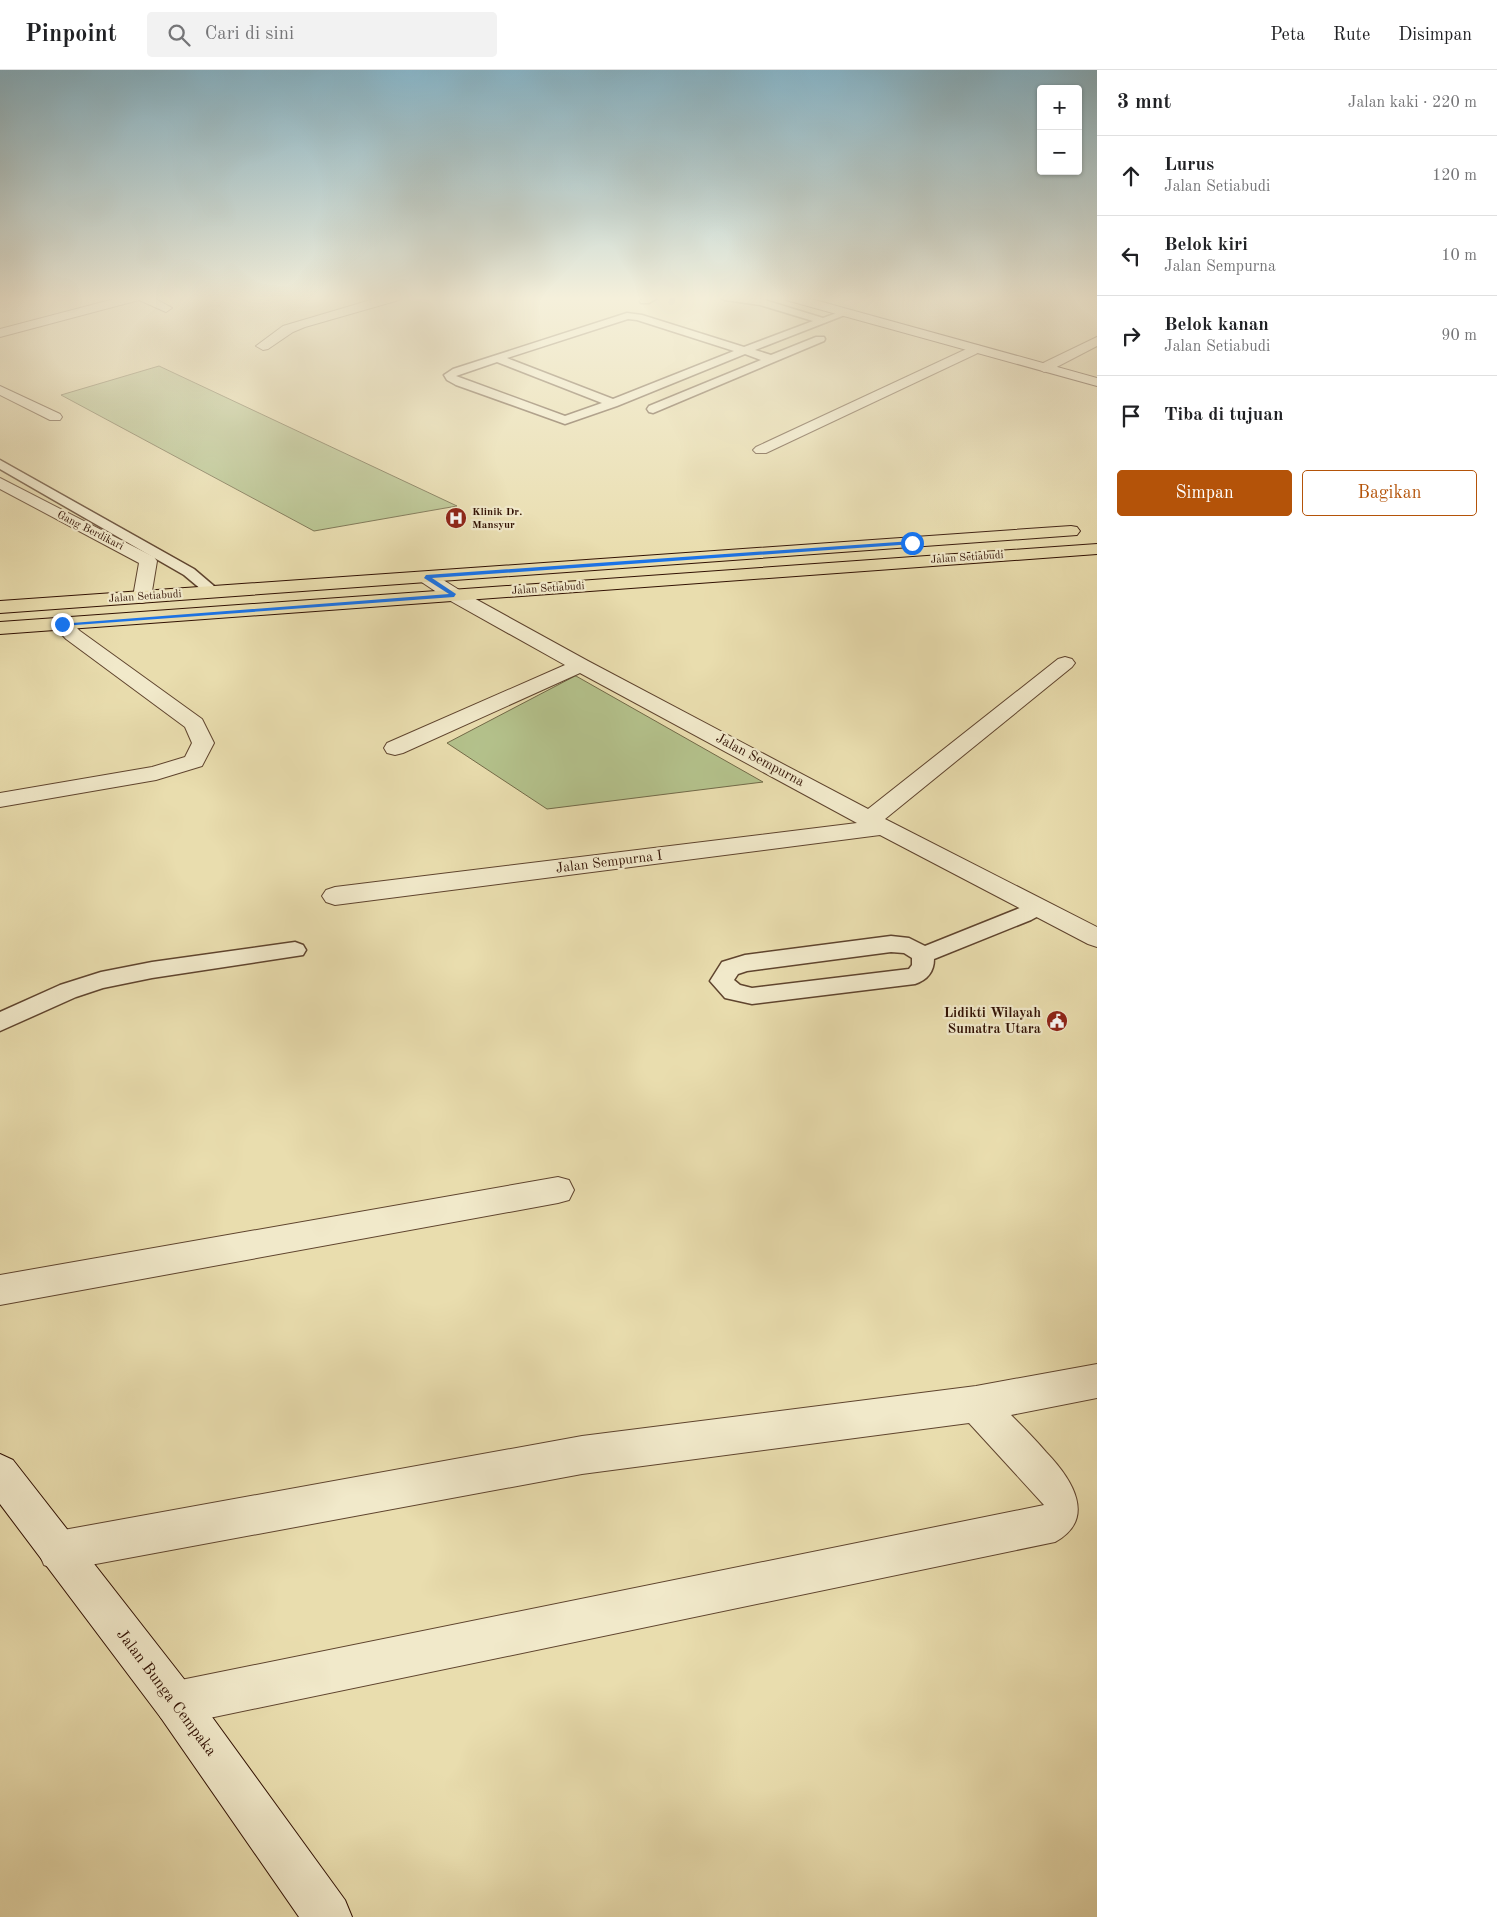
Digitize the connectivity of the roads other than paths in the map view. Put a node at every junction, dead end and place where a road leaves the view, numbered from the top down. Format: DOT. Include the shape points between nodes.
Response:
graph roads {
  1 [pos="461,383"];
  2 [pos="562,383"];
  3 [pos="663,383"];
  4 [pos="713,383"];
  5 [pos="903,383"];
  6 [pos="0,390"];
  7 [pos="613,403"];
  8 [pos="653,408"];
  9 [pos="55,417"];
  10 [pos="761,450"];
  11 [pos="0,464"];
  12 [pos="0,483"];
  13 [pos="1087,530"];
  14 [pos="1097,549"];
  15 [pos="426,577"];
  16 [pos="213,592"];
  17 [pos="454,595"];
  18 [pos="142,597"];
  19 [pos="0,607"];
  20 [pos="62,624"];
  21 [pos="0,628"];
  22 [pos="1065,663"];
  23 [pos="581,665"];
  24 [pos="395,748"];
  25 [pos="0,800"];
  26 [pos="877,823"];
  27 [pos="336,896"];
  28 [pos="1037,908"];
  29 [pos="1097,938"];
  30 [pos="295,950"];
  31 [pos="923,955"];
  32 [pos="0,1022"];
  33 [pos="558,1190"];
  34 [pos="0,1290"];
  35 [pos="1097,1381"];
  36 [pos="976,1404"];
  37 [pos="0,1473"];
  38 [pos="58,1551"];
  39 [pos="176,1703"];
  40 [pos="328,1917"];
  1 -- 7 [label="lane" via="564,420"];
  2 -- 7 [label="lane"];
  3 -- 7 [label="lane"];
  4 -- 8 [label="lane"];
  5 -- 10 [label="street"];
  6 -- 9 [label="street"];
  11 -- 16 [label="lane" via="189,572"];
  12 -- 18 [label="street, Gang Berdikari" via="148,561"];
  13 -- 15 [label="main road, Jalan Setiabudi"];
  14 -- 17 [label="main road, Jalan Setiabudi"];
  15 -- 16 [label="main road, Jalan Setiabudi"];
  15 -- 17 [label="street, Jalan Sempurna"];
  16 -- 18 [label="main road, Jalan Setiabudi"];
  17 -- 20 [label="main road, Jalan Setiabudi"];
  17 -- 23 [label="street, Jalan Sempurna"];
  18 -- 19 [label="main road, Jalan Setiabudi"];
  20 -- 21 [label="main road, Jalan Setiabudi"];
  20 -- 25 [label="street" via="194,724 203,743 194,761 156,773"];
  22 -- 26 [label="street"];
  23 -- 24 [label="street"];
  23 -- 26 [label="street, Jalan Sempurna"];
  26 -- 27 [label="street, Jalan Sempurna I"];
  26 -- 28 [label="street, Jalan Sempurna"];
  28 -- 29 [label="street, Jalan Sempurna"];
  28 -- 31 [label="lane"];
  30 -- 32 [label="lane" via="101,980"];
  31 -- 31 [label="lane" via="923,967 915,976 752,996 734,992 721,981 730,968 745,963 891,944 909,946"];
  33 -- 34 [label="street"];
  35 -- 36 [label="street"];
  36 -- 38 [label="street" via="582,1455"];
  36 -- 39 [label="street" via="1058,1492 1064,1514 1055,1522"];
  37 -- 38 [label="street, Jalan Bunga Cempaka"];
  38 -- 39 [label="street, Jalan Bunga Cempaka"];
  39 -- 40 [label="street, Jalan Bunga Cempaka"];
}
